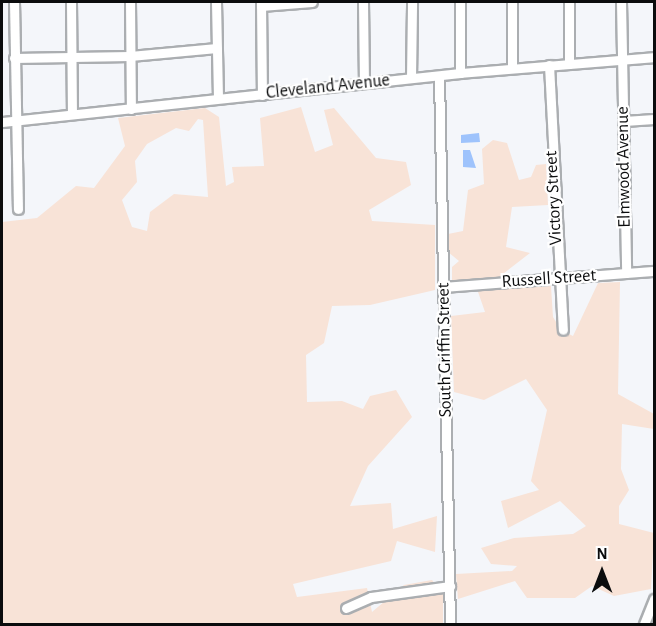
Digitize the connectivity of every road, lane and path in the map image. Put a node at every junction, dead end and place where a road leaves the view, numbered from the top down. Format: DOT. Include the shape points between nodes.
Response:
graph roads {
  1 [pos="14,2"];
  2 [pos="71,2"];
  3 [pos="130,2"];
  4 [pos="216,2"];
  5 [pos="312,2"];
  6 [pos="363,2"];
  7 [pos="412,2"];
  8 [pos="460,2"];
  9 [pos="512,2"];
  10 [pos="569,2"];
  11 [pos="621,2"];
  12 [pos="261,4"];
  13 [pos="217,48"];
  14 [pos="130,56"];
  15 [pos="72,57"];
  16 [pos="654,57"];
  17 [pos="14,58"];
  18 [pos="621,60"];
  19 [pos="569,64"];
  20 [pos="549,65"];
  21 [pos="512,68"];
  22 [pos="460,73"];
  23 [pos="439,75"];
  24 [pos="411,78"];
  25 [pos="364,83"];
  26 [pos="262,94"];
  27 [pos="218,98"];
  28 [pos="131,109"];
  29 [pos="72,114"];
  30 [pos="654,119"];
  31 [pos="14,120"];
  32 [pos="624,121"];
  33 [pos="2,122"];
  34 [pos="18,209"];
  35 [pos="654,271"];
  36 [pos="626,273"];
  37 [pos="558,279"];
  38 [pos="444,287"];
  39 [pos="563,330"];
  40 [pos="450,586"];
  41 [pos="654,599"];
  42 [pos="346,608"];
  43 [pos="450,624"];
  44 [pos="644,624"];
  1 -- 17 [label="street"];
  2 -- 15 [label="street"];
  3 -- 14 [label="street"];
  4 -- 13 [label="street"];
  5 -- 12 [label="street"];
  6 -- 25 [label="street"];
  7 -- 24 [label="street"];
  8 -- 22 [label="street"];
  9 -- 21 [label="street"];
  10 -- 19 [label="street"];
  11 -- 18 [label="street, Elmwood Avenue"];
  12 -- 26 [label="street"];
  13 -- 14 [label="street"];
  13 -- 27 [label="street"];
  14 -- 15 [label="street"];
  14 -- 28 [label="street"];
  15 -- 17 [label="street"];
  15 -- 29 [label="street"];
  16 -- 18 [label="street, Cleveland Avenue"];
  17 -- 31 [label="street"];
  18 -- 19 [label="street, Cleveland Avenue"];
  18 -- 32 [label="street, Elmwood Avenue"];
  19 -- 20 [label="street, Cleveland Avenue"];
  20 -- 21 [label="street, Cleveland Avenue"];
  20 -- 37 [label="street, Victory Street"];
  21 -- 22 [label="street, Cleveland Avenue"];
  22 -- 23 [label="street, Cleveland Avenue"];
  23 -- 24 [label="street, Cleveland Avenue"];
  23 -- 38 [label="street, South Griffin Street"];
  24 -- 25 [label="street, Cleveland Avenue"];
  25 -- 26 [label="street, Cleveland Avenue"];
  26 -- 27 [label="street, Cleveland Avenue"];
  27 -- 28 [label="street, Cleveland Avenue"];
  28 -- 29 [label="street, Cleveland Avenue"];
  29 -- 31 [label="street, Cleveland Avenue"];
  30 -- 32 [label="street"];
  31 -- 33 [label="street, Cleveland Avenue"];
  31 -- 34 [label="street"];
  32 -- 36 [label="street, Elmwood Avenue"];
  35 -- 36 [label="street, Russell Street"];
  36 -- 37 [label="street, Russell Street"];
  37 -- 38 [label="street, Russell Street"];
  37 -- 39 [label="street, Victory Street"];
  38 -- 40 [label="street, South Griffin Street"];
  40 -- 42 [label="street" via="371,597"];
  40 -- 43 [label="street, South Griffin Street"];
  41 -- 44 [label="street"];
}
